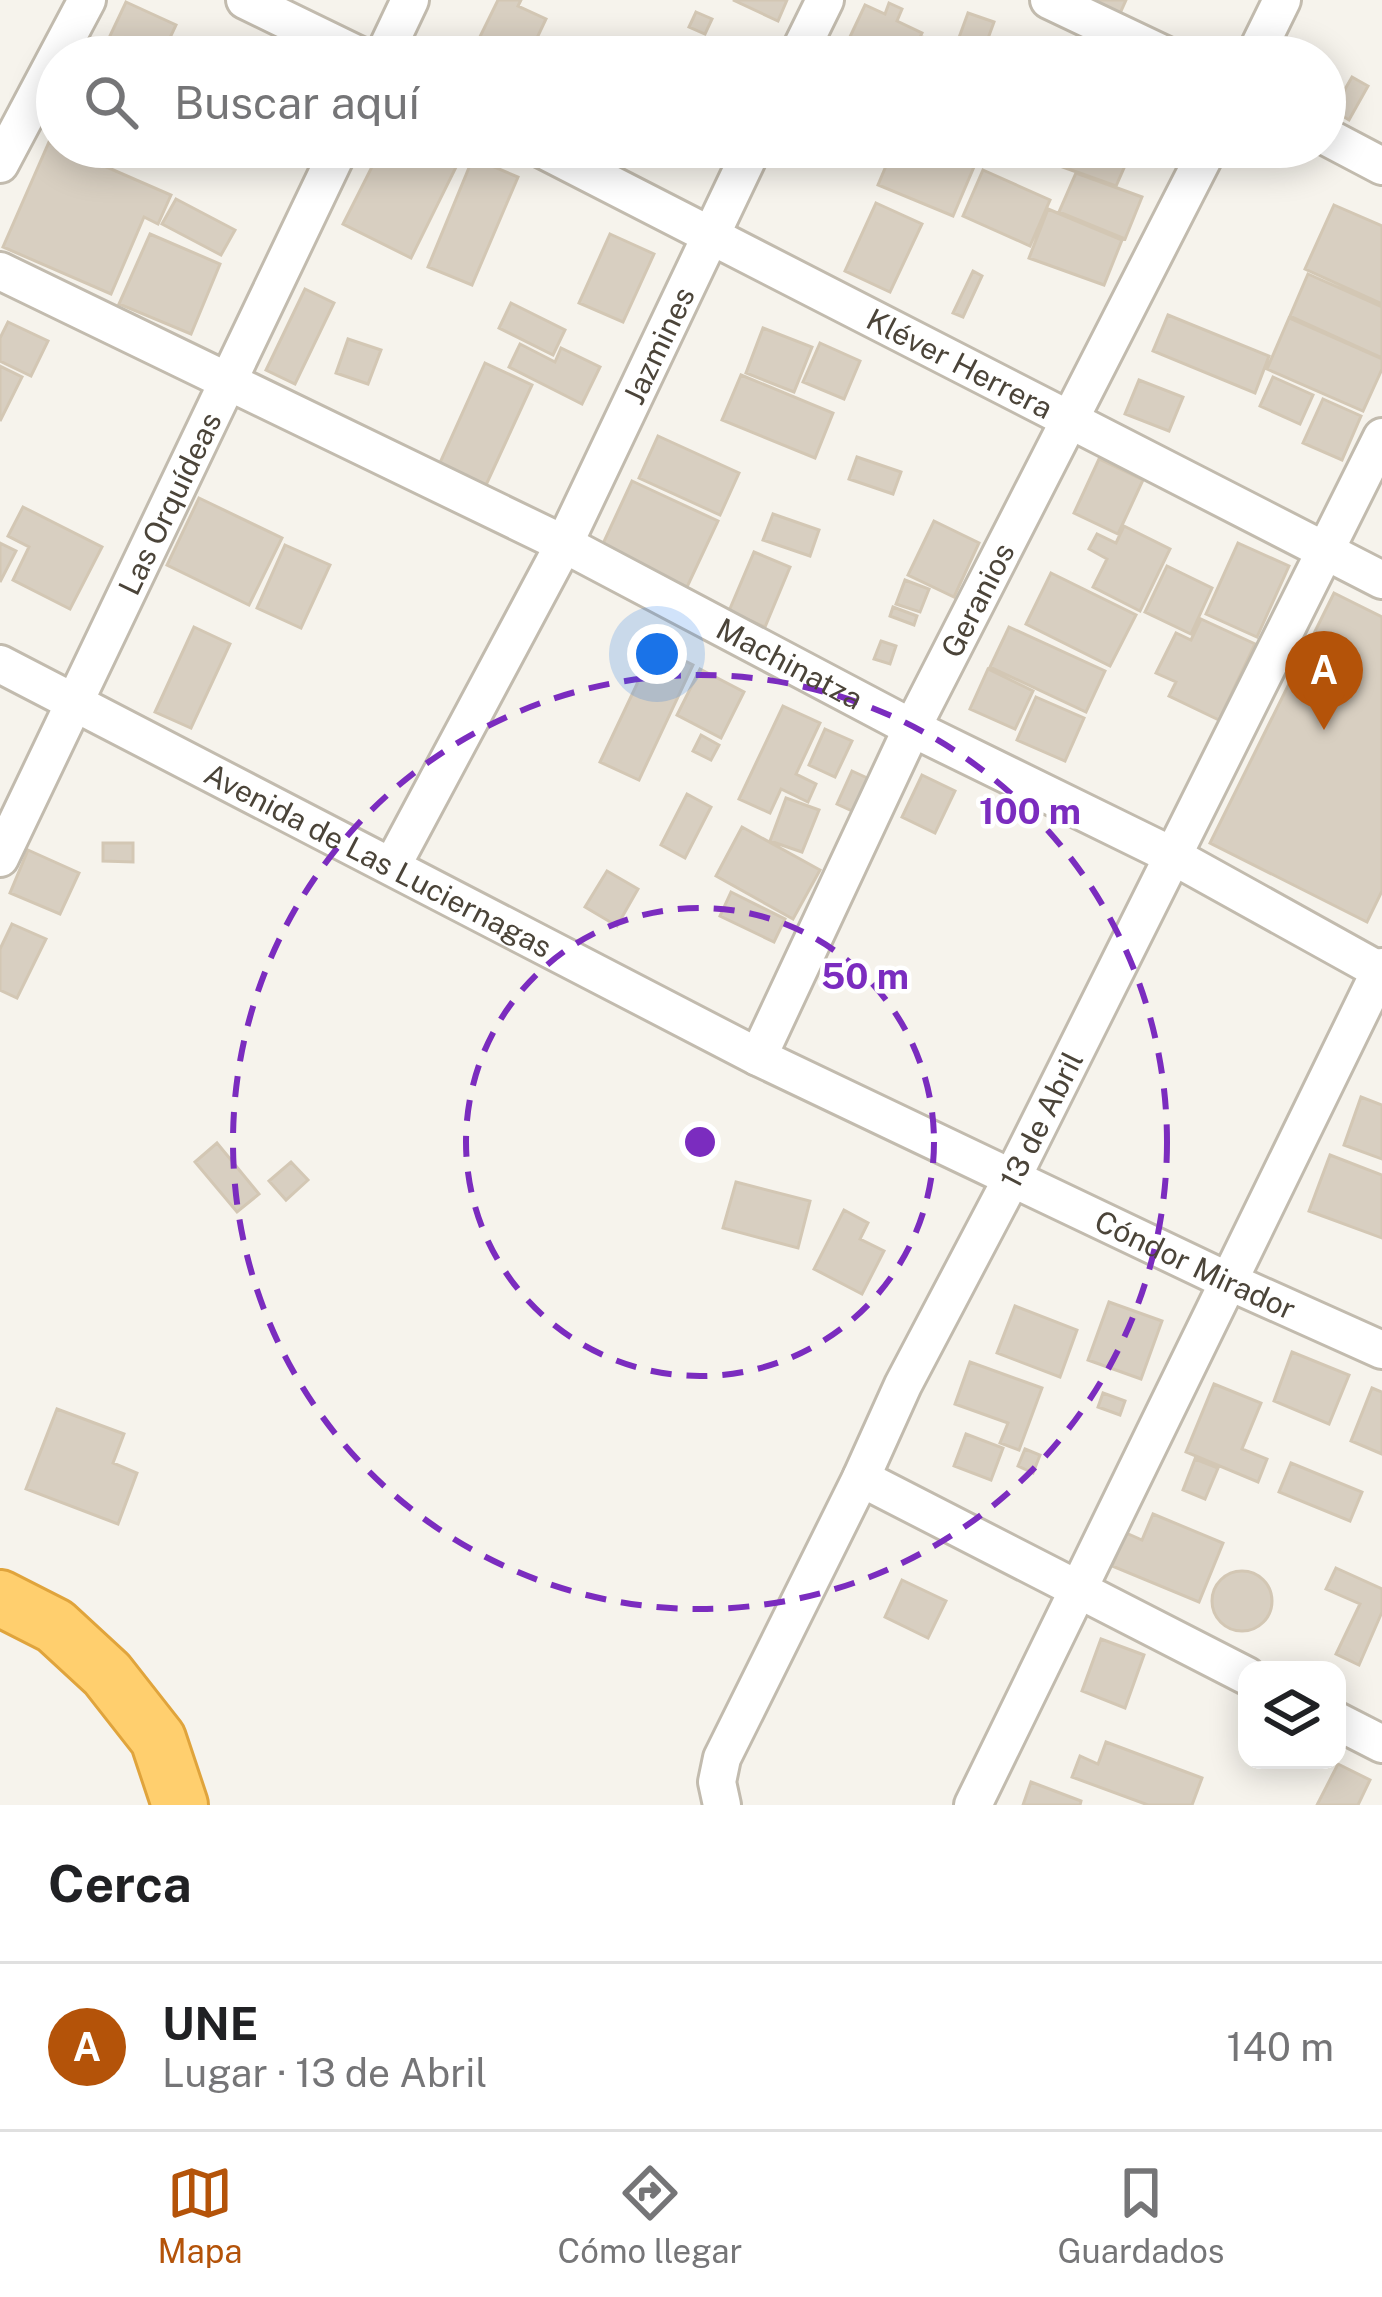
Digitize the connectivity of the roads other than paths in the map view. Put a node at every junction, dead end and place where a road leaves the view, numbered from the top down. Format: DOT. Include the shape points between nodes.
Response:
graph roads {
  1 [pos="87,0"];
  2 [pos="245,0"];
  3 [pos="410,0"];
  4 [pos="825,0"];
  5 [pos="1049,0"];
  6 [pos="1282,0"];
  7 [pos="68,36"];
  8 [pos="319,36"];
  9 [pos="393,36"];
  10 [pos="807,36"];
  11 [pos="1125,36"];
  12 [pos="1264,36"];
  13 [pos="36,96"];
  14 [pos="1346,147"];
  15 [pos="0,164"];
  16 [pos="1382,166"];
  17 [pos="330,168"];
  18 [pos="579,168"];
  19 [pos="743,168"];
  20 [pos="1198,168"];
  21 [pos="710,235"];
  22 [pos="0,271"];
  23 [pos="228,380"];
  24 [pos="1072,420"];
  25 [pos="1382,436"];
  26 [pos="564,544"];
  27 [pos="1326,549"];
  28 [pos="1382,580"];
  29 [pos="0,664"];
  30 [pos="75,700"];
  31 [pos="912,728"];
  32 [pos="1173,856"];
  33 [pos="0,858"];
  34 [pos="392,866"];
  35 [pos="1381,970"];
  36 [pos="758,1057"];
  37 [pos="1013,1176"];
  38 [pos="1228,1281"];
  39 [pos="1382,1350"];
  40 [pos="861,1478"];
  41 [pos="1078,1591"];
  42 [pos="0,1598"];
  43 [pos="1238,1671"];
  44 [pos="1346,1726"];
  45 [pos="1382,1744"];
  46 [pos="722,1804"];
  47 [pos="180,1805"];
  48 [pos="973,1805"];
  1 -- 7 [label="street"];
  2 -- 8 [label="street"];
  3 -- 9 [label="street"];
  4 -- 10 [label="street"];
  5 -- 11 [label="street"];
  6 -- 12 [label="street"];
  13 -- 15 [label="street"];
  14 -- 16 [label="street"];
  17 -- 23 [label="street, Las Orquídeas"];
  18 -- 21 [label="street, Kléver Herrera"];
  19 -- 21 [label="street, Jazmines"];
  20 -- 24 [label="street, Geranios"];
  21 -- 24 [label="street, Kléver Herrera"];
  21 -- 26 [label="street, Jazmines"];
  22 -- 23 [label="street, Machinatza"];
  23 -- 26 [label="street, Machinatza"];
  23 -- 30 [label="street, Las Orquídeas"];
  24 -- 27 [label="street, Kléver Herrera"];
  24 -- 31 [label="street, Geranios"];
  25 -- 27 [label="street, 13 de Abril"];
  26 -- 31 [label="street, Machinatza"];
  26 -- 34 [label="street, Jazmines"];
  27 -- 28 [label="street, Kléver Herrera"];
  27 -- 32 [label="street, 13 de Abril"];
  29 -- 30 [label="street, Avenida de Las Luciernagas"];
  30 -- 33 [label="street, Las Orquídeas"];
  30 -- 34 [label="street, Avenida de Las Luciernagas"];
  31 -- 32 [label="street, Machinatza"];
  31 -- 36 [label="street, Geranios"];
  32 -- 35 [label="street, Machinatza"];
  32 -- 37 [label="street, 13 de Abril"];
  34 -- 36 [label="street, Avenida de Las Luciernagas"];
  35 -- 38 [label="street"];
  36 -- 37 [label="street, Avenida de Las Luciernagas"];
  37 -- 38 [label="street, Cóndor Mirador"];
  37 -- 40 [label="street, 13 de Abril"];
  38 -- 39 [label="street, Cóndor Mirador"];
  38 -- 41 [label="street"];
  40 -- 41 [label="street"];
  40 -- 46 [label="street, 13 de Abril" via="722,1758"];
  41 -- 43 [label="street"];
  41 -- 48 [label="street"];
  42 -- 47 [label="highway" via="55,1626 107,1674 158,1738"];
  44 -- 45 [label="street"];
}
